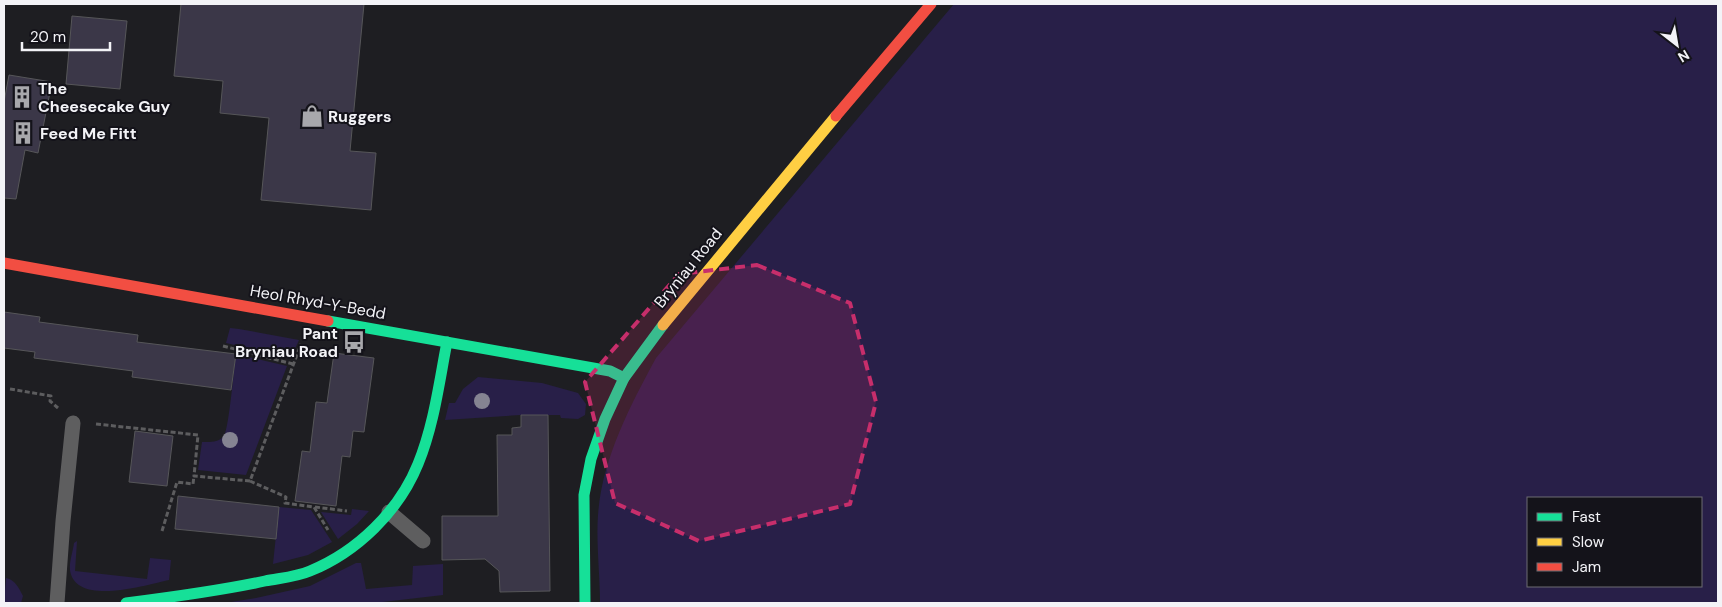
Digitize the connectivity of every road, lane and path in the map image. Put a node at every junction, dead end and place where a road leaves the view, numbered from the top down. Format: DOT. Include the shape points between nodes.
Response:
graph roads {
  1 [pos="931,4"];
  2 [pos="4,264"];
  3 [pos="302,342"];
  4 [pos="447,342"];
  5 [pos="223,346"];
  6 [pos="293,364"];
  7 [pos="624,378"];
  8 [pos="10,390"];
  9 [pos="50,400"];
  10 [pos="73,423"];
  11 [pos="104,424"];
  12 [pos="194,476"];
  13 [pos="250,481"];
  14 [pos="314,507"];
  15 [pos="347,511"];
  16 [pos="389,512"];
  17 [pos="326,526"];
  18 [pos="162,532"];
  19 [pos="423,542"];
  20 [pos="58,603"];
  21 [pos="126,603"];
  22 [pos="585,603"];
  1 -- 7 [label="street, Bryniau Road" via="674,310"];
  2 -- 4 [label="street, Heol Rhyd-Y-Bedd"];
  3 -- 6 [label="path"];
  4 -- 7 [label="street, Heol Rhyd-Y-Bedd" via="610,371"];
  4 -- 16 [label="street" via="418,466"];
  5 -- 6 [label="path"];
  6 -- 13 [label="path"];
  7 -- 22 [label="street, Bryniau Road" via="604,419 584,495"];
  8 -- 9 [label="path" via="51,396"];
  10 -- 20 [label="lane"];
  11 -- 12 [label="path" via="198,435"];
  12 -- 13 [label="path"];
  12 -- 18 [label="path" via="193,484 177,482"];
  13 -- 14 [label="path" via="286,497 285,503"];
  14 -- 15 [label="path"];
  14 -- 17 [label="path"];
  16 -- 19 [label="lane"];
  16 -- 21 [label="street" via="343,554 310,571 236,588"];
}
